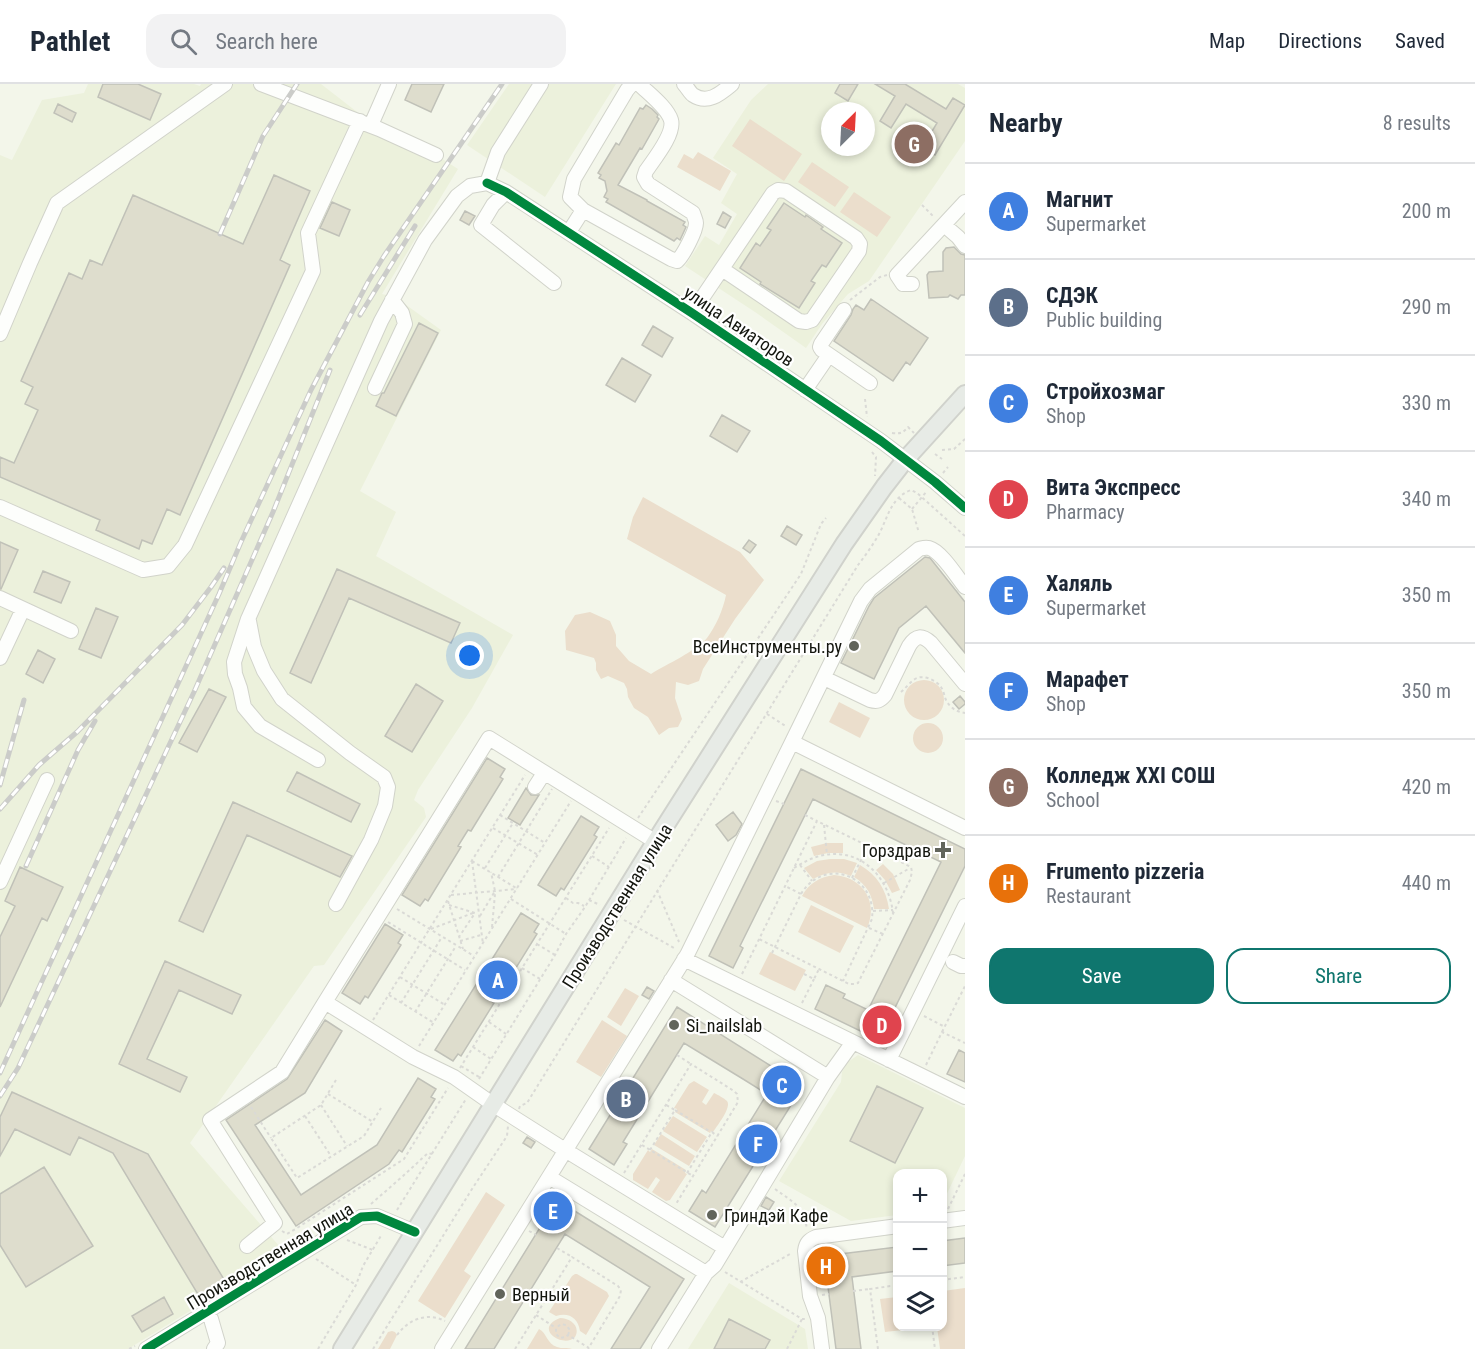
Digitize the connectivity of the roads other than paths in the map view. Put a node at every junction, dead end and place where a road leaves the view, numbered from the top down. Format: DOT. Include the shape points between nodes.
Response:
graph roads {
  1 [pos="225,84"];
  2 [pos="261,84"];
  3 [pos="389,84"];
  4 [pos="541,84"];
  5 [pos="632,84"];
  6 [pos="639,84"];
  7 [pos="684,84"];
  8 [pos="732,84"];
  9 [pos="365,123"];
  10 [pos="436,155"];
  11 [pos="487,183"];
  12 [pos="506,192"];
  13 [pos="964,206"];
  14 [pos="583,210"];
  15 [pos="939,220"];
  16 [pos="569,232"];
  17 [pos="965,246"];
  18 [pos="722,269"];
  19 [pos="554,283"];
  20 [pos="912,284"];
  21 [pos="392,300"];
  22 [pos="844,310"];
  23 [pos="692,313"];
  24 [pos="0,334"];
  25 [pos="829,355"];
  26 [pos="870,383"];
  27 [pos="375,388"];
  28 [pos="805,390"];
  29 [pos="965,394"];
  30 [pos="905,460"];
  31 [pos="0,507"];
  32 [pos="965,508"];
  33 [pos="965,587"];
  34 [pos="0,598"];
  35 [pos="23,609"];
  36 [pos="248,619"];
  37 [pos="72,631"];
  38 [pos="0,658"];
  39 [pos="824,678"];
  40 [pos="965,684"];
  41 [pos="793,737"];
  42 [pos="318,760"];
  43 [pos="544,773"];
  44 [pos="47,780"];
  45 [pos="535,787"];
  46 [pos="965,828"];
  47 [pos="656,842"];
  48 [pos="0,882"];
  49 [pos="336,904"];
  50 [pos="965,906"];
  51 [pos="685,956"];
  52 [pos="671,980"];
  53 [pos="325,1002"];
  54 [pos="853,1042"];
  55 [pos="889,1060"];
  56 [pos="828,1077"];
  57 [pos="965,1097"];
  58 [pos="494,1105"];
  59 [pos="565,1150"];
  60 [pos="549,1177"];
  61 [pos="947,1216"];
  62 [pos="965,1218"];
  63 [pos="893,1227"];
  64 [pos="415,1232"];
  65 [pos="247,1246"];
  66 [pos="725,1248"];
  67 [pos="710,1269"];
  68 [pos="207,1313"];
  69 [pos="220,1347"];
  70 [pos="146,1349"];
  71 [pos="342,1349"];
  72 [pos="442,1349"];
  73 [pos="659,1349"];
  74 [pos="822,1349"];
  1 -- 24 [label="street" via="57,203"];
  2 -- 9 [label="street"];
  3 -- 9 [label="street"];
  4 -- 11 [label="street" via="498,152"];
  5 -- 14 [label="street" via="574,178 570,197"];
  6 -- 14 [label="street" via="671,120 671,132 644,177 648,184 693,213 695,228 677,261"];
  7 -- 8 [label="street" via="694,95 705,99 717,96"];
  9 -- 10 [label="street"];
  9 -- 31 [label="street" via="308,233 313,271 185,545 168,566 143,570"];
  11 -- 12 [label="street, улица Авиаторов"];
  11 -- 21 [label="street" via="470,186 457,196 425,240"];
  12 -- 16 [label="street, улица Авиаторов"];
  12 -- 19 [label="street" via="481,225"];
  13 -- 15 [label="street"];
  14 -- 16 [label="street"];
  15 -- 17 [label="street"];
  15 -- 20 [label="street" via="897,275 903,284"];
  16 -- 23 [label="street, улица Авиаторов"];
  18 -- 18 [label="street" via="806,322 812,320 860,243 786,191 778,190"];
  18 -- 23 [label="street"];
  21 -- 27 [label="street" via="405,324"];
  21 -- 36 [label="street"];
  22 -- 25 [label="street" via="820,345"];
  23 -- 28 [label="street, улица Авиаторов"];
  25 -- 26 [label="street"];
  25 -- 28 [label="street"];
  28 -- 30 [label="street, улица Авиаторов"];
  29 -- 30 [label="main road, Производственная улица"];
  30 -- 32 [label="street, улица Авиаторов"];
  30 -- 47 [label="main road, Производственная улица" via="844,544"];
  33 -- 39 [label="street" via="938,554 919,549 864,596"];
  34 -- 35 [label="street"];
  35 -- 37 [label="street"];
  35 -- 38 [label="street"];
  36 -- 42 [label="street" via="234,662 244,707 260,726"];
  36 -- 49 [label="street" via="264,671 282,699 384,777 388,787 382,815"];
  39 -- 40 [label="street" via="875,702 880,700 913,639 920,637 932,643"];
  39 -- 41 [label="street"];
  41 -- 46 [label="street"];
  41 -- 51 [label="street"];
  43 -- 45 [label="street"];
  43 -- 47 [label="street"];
  43 -- 53 [label="street" via="489,738"];
  44 -- 48 [label="street"];
  47 -- 58 [label="main road, Производственная улица"];
  50 -- 55 [label="street"];
  51 -- 52 [label="street"];
  51 -- 54 [label="street"];
  52 -- 56 [label="street"];
  52 -- 59 [label="street"];
  53 -- 58 [label="street" via="413,1057 458,1072 476,1083"];
  53 -- 65 [label="street" via="282,1072 210,1120 275,1223"];
  54 -- 55 [label="street"];
  54 -- 56 [label="street"];
  55 -- 57 [label="street"];
  56 -- 66 [label="street"];
  58 -- 59 [label="street"];
  58 -- 64 [label="main road, Производственная улица"];
  59 -- 60 [label="street"];
  59 -- 66 [label="street"];
  60 -- 67 [label="street"];
  60 -- 72 [label="street"];
  61 -- 62 [label="street"];
  63 -- 74 [label="street" via="816,1237 808,1243 805,1251 810,1296"];
  64 -- 68 [label="street, Производственная улица" via="376,1216 361,1217"];
  64 -- 71 [label="main road"];
  66 -- 67 [label="street"];
  67 -- 73 [label="street"];
  68 -- 69 [label="street"];
  68 -- 70 [label="street, Производственная улица"];
}
